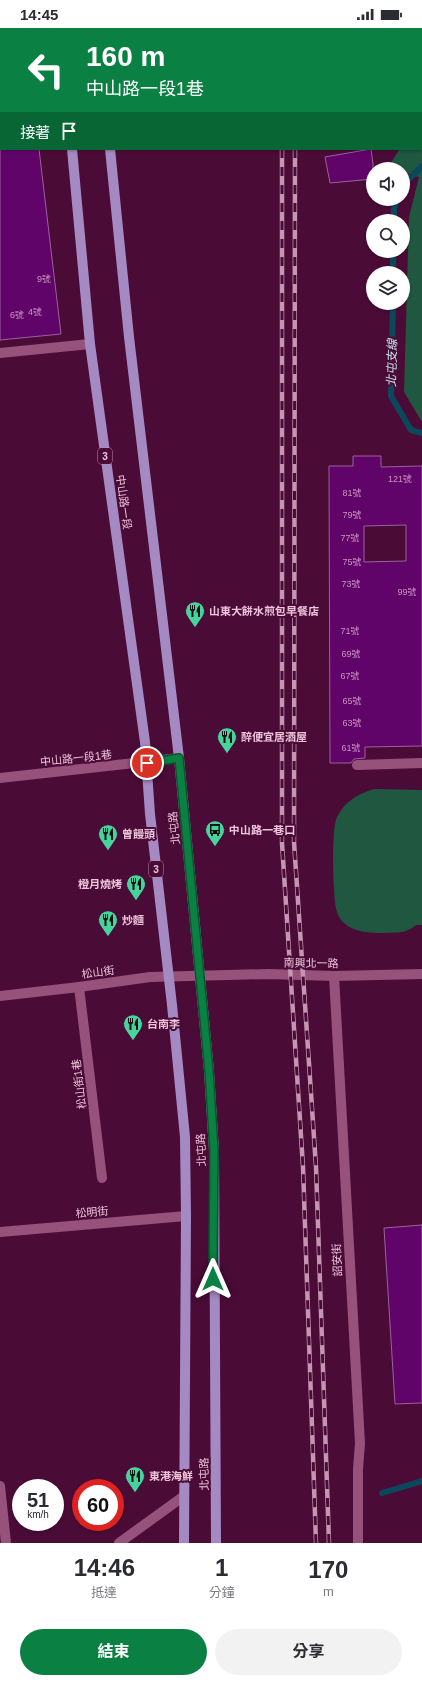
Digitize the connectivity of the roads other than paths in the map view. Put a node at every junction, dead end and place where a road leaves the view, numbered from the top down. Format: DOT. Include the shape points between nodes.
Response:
graph roads {
  1 [pos="72,150"];
  2 [pos="110,150"];
  3 [pos="90,344"];
  4 [pos="0,353"];
  5 [pos="179,758"];
  6 [pos="147,763"];
  7 [pos="422,763"];
  8 [pos="357,765"];
  9 [pos="0,778"];
  10 [pos="422,974"];
  11 [pos="168,976"];
  12 [pos="200,976"];
  13 [pos="334,976"];
  14 [pos="79,987"];
  15 [pos="0,996"];
  16 [pos="102,1178"];
  17 [pos="186,1216"];
  18 [pos="0,1232"];
  19 [pos="0,1486"];
  20 [pos="184,1496"];
  21 [pos="6,1543"];
  22 [pos="119,1543"];
  23 [pos="184,1543"];
  24 [pos="216,1543"];
  25 [pos="358,1543"];
  1 -- 3 [label="main road, 中山路一段 / 3"];
  2 -- 5 [label="main road" via="129,338"];
  3 -- 4 [label="street"];
  3 -- 6 [label="main road, 中山路一段 / 3"];
  5 -- 6 [label="street, 中山路一段1巷"];
  5 -- 12 [label="main road, 北屯路"];
  6 -- 9 [label="street, 中山路一段1巷"];
  6 -- 11 [label="main road, 北屯路 / 3" via="150,814"];
  7 -- 8 [label="street"];
  10 -- 13 [label="street, 南興北一路"];
  11 -- 12 [label="street, 松山街"];
  11 -- 14 [label="street, 松山街"];
  11 -- 17 [label="main road, 北屯路 / 3" via="185,1137"];
  12 -- 13 [label="street, 南興北一路"];
  12 -- 24 [label="main road, 北屯路" via="214,1151"];
  13 -- 25 [label="street, 詔安街" via="360,1443"];
  14 -- 15 [label="street, 松山街"];
  14 -- 16 [label="street, 松山街1巷"];
  17 -- 18 [label="street, 松明街"];
  17 -- 20 [label="main road, 北屯路 / 3"];
  19 -- 21 [label="street"];
  20 -- 22 [label="street"];
  20 -- 23 [label="main road, 北屯路 / 3"];
}
